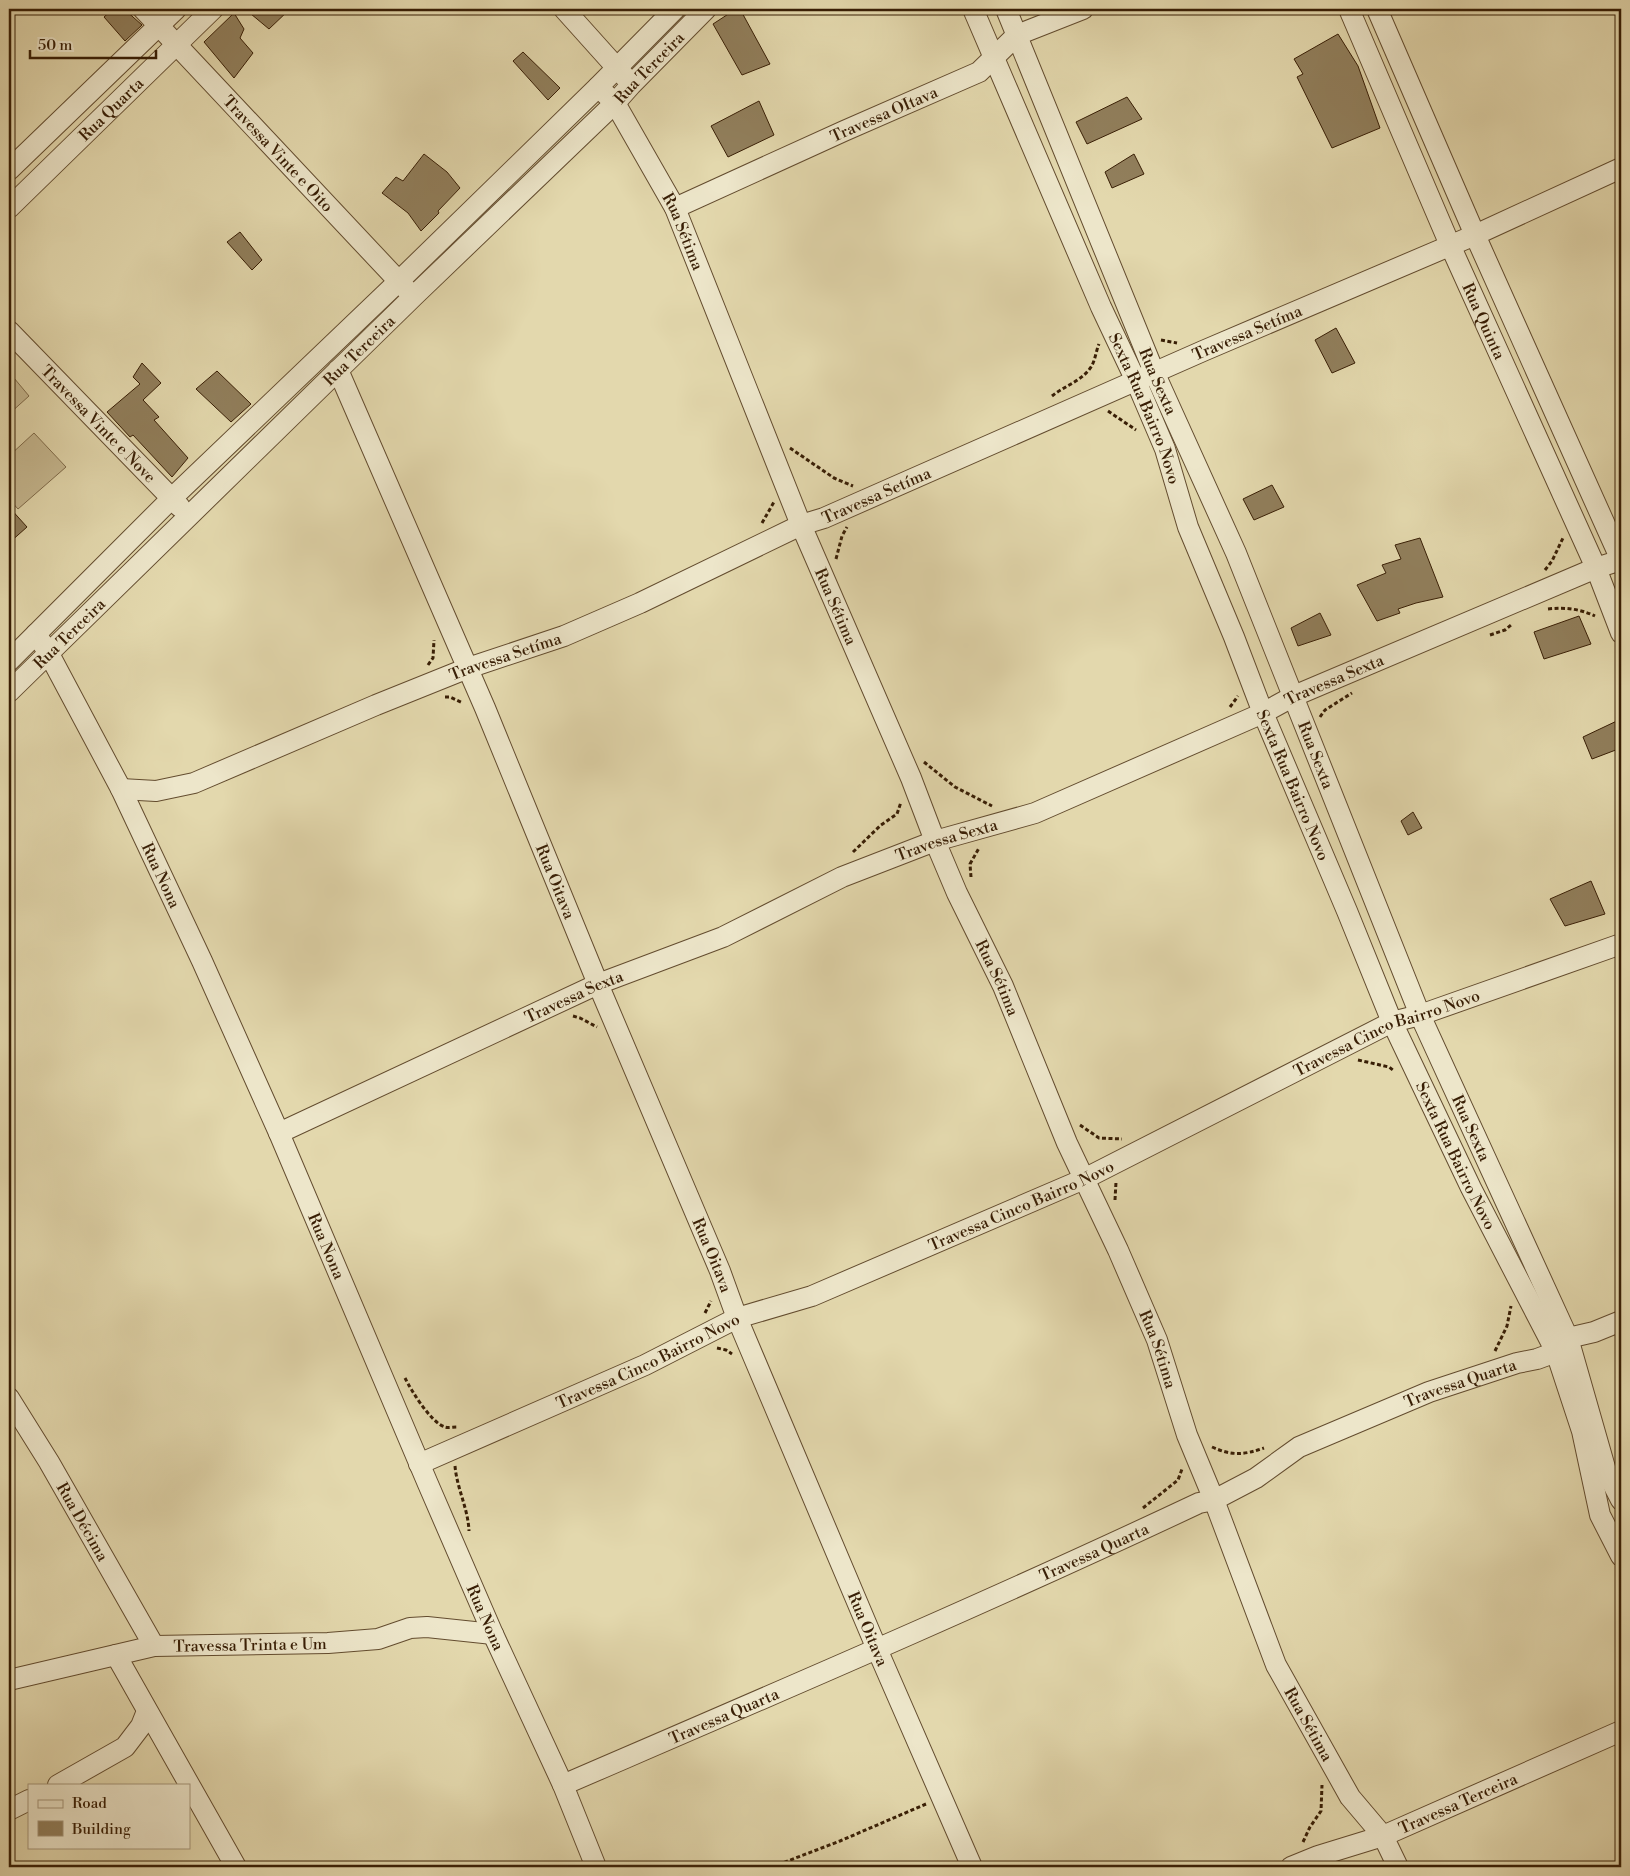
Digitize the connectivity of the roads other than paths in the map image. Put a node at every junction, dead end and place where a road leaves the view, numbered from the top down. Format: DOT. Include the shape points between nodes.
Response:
graph roads {
  1 [pos="143,9"];
  2 [pos="176,9"];
  3 [pos="213,9"];
  4 [pos="564,9"];
  5 [pos="675,9"];
  6 [pos="706,9"];
  7 [pos="973,9"];
  8 [pos="1006,9"];
  9 [pos="1083,9"];
  10 [pos="1349,9"];
  11 [pos="1377,9"];
  12 [pos="159,25"];
  13 [pos="1017,35"];
  14 [pos="177,44"];
  15 [pos="993,57"];
  16 [pos="616,68"];
  17 [pos="631,84"];
  18 [pos="598,87"];
  19 [pos="615,103"];
  20 [pos="1621,168"];
  21 [pos="9,170"];
  22 [pos="9,208"];
  23 [pos="675,208"];
  24 [pos="1475,235"];
  25 [pos="1450,245"];
  26 [pos="399,281"];
  27 [pos="414,296"];
  28 [pos="9,331"];
  29 [pos="338,370"];
  30 [pos="1154,372"];
  31 [pos="1136,381"];
  32 [pos="172,498"];
  33 [pos="188,516"];
  34 [pos="801,525"];
  35 [pos="1621,560"];
  36 [pos="1596,568"];
  37 [pos="1621,633"];
  38 [pos="36,634"];
  39 [pos="48,652"];
  40 [pos="9,661"];
  41 [pos="468,668"];
  42 [pos="9,692"];
  43 [pos="1294,696"];
  44 [pos="1263,713"];
  45 [pos="121,789"];
  46 [pos="935,841"];
  47 [pos="1621,944"];
  48 [pos="598,984"];
  49 [pos="1420,1015"];
  50 [pos="1392,1022"];
  51 [pos="279,1133"];
  52 [pos="1084,1179"];
  53 [pos="737,1318"];
  54 [pos="1621,1321"];
  55 [pos="1562,1345"];
  56 [pos="9,1398"];
  57 [pos="419,1464"];
  58 [pos="1214,1500"];
  59 [pos="1621,1500"];
  60 [pos="1621,1556"];
  61 [pos="493,1634"];
  62 [pos="154,1646"];
  63 [pos="877,1649"];
  64 [pos="116,1655"];
  65 [pos="9,1680"];
  66 [pos="147,1710"];
  67 [pos="1621,1731"];
  68 [pos="60,1784"];
  69 [pos="189,1784"];
  70 [pos="190,1786"];
  71 [pos="563,1786"];
  72 [pos="28,1800"];
  73 [pos="9,1810"];
  74 [pos="1383,1836"];
  75 [pos="236,1867"];
  76 [pos="596,1867"];
  77 [pos="972,1867"];
  78 [pos="1291,1867"];
  79 [pos="1398,1867"];
  1 -- 12 [label="street, Travessa Vinte e Oito"];
  2 -- 12 [label="street, Rua Quarta"];
  3 -- 14 [label="street, Rua Quarta"];
  4 -- 16 [label="street"];
  5 -- 16 [label="street, Rua Terceira"];
  6 -- 17 [label="street, Rua Terceira"];
  7 -- 15 [label="street, Sexta Rua Bairro Novo"];
  8 -- 13 [label="street, Rua Sexta"];
  9 -- 13 [label="street, Travessa OItava"];
  10 -- 25 [label="street, Rua Quinta"];
  11 -- 24 [label="street, Rua Quinta"];
  12 -- 14 [label="street, Travessa Vinte e Oito"];
  12 -- 21 [label="street, Rua Quarta"];
  13 -- 15 [label="street, Travessa OItava"];
  13 -- 30 [label="street, Rua Sexta"];
  14 -- 22 [label="street, Rua Quarta"];
  14 -- 26 [label="street, Travessa Vinte e Oito"];
  15 -- 23 [label="street, Travessa OItava" via="979,72"];
  15 -- 31 [label="street, Sexta Rua Bairro Novo"];
  16 -- 17 [label="street"];
  16 -- 18 [label="street, Rua Terceira"];
  17 -- 19 [label="street, Rua Terceira"];
  18 -- 19 [label="street, Rua Sétima"];
  18 -- 26 [label="street, Rua Terceira"];
  19 -- 23 [label="street, Rua Sétima"];
  19 -- 27 [label="street, Rua Terceira"];
  20 -- 24 [label="street, Travessa Setíma"];
  23 -- 34 [label="street, Rua Sétima"];
  24 -- 25 [label="street, Travessa Setíma"];
  24 -- 35 [label="street, Rua Quinta"];
  25 -- 30 [label="street, Travessa Setíma"];
  25 -- 36 [label="street, Rua Quinta"];
  26 -- 27 [label="street, Travessa Vinte e Oito"];
  26 -- 32 [label="street, Rua Terceira"];
  27 -- 29 [label="street, Rua Terceira"];
  28 -- 32 [label="street, Travessa Vinte e Nove"];
  29 -- 33 [label="street, Rua Terceira"];
  29 -- 41 [label="street, Rua Oitava"];
  30 -- 31 [label="street, Travessa Setíma"];
  30 -- 43 [label="street, Rua Sexta" via="1236,553"];
  31 -- 34 [label="street, Travessa Setíma" via="824,518"];
  31 -- 44 [label="street, Sexta Rua Bairro Novo" via="1165,449 1188,528"];
  32 -- 33 [label="street, Travessa Vinte e Nove"];
  32 -- 38 [label="street, Rua Terceira"];
  33 -- 39 [label="street, Rua Terceira"];
  34 -- 41 [label="street, Travessa Setíma" via="564,636"];
  34 -- 46 [label="street, Rua Sétima"];
  35 -- 36 [label="street, Travessa Sexta"];
  36 -- 37 [label="street, Rua Quinta"];
  36 -- 43 [label="street, Travessa Sexta"];
  38 -- 39 [label="street, Rua Nona"];
  38 -- 40 [label="street, Rua Terceira"];
  39 -- 42 [label="street, Rua Terceira"];
  39 -- 45 [label="street, Rua Nona"];
  41 -- 45 [label="street, Travessa Setíma" via="194,783 156,791"];
  41 -- 48 [label="street, Rua Oitava"];
  43 -- 44 [label="street, Travessa Sexta"];
  43 -- 49 [label="street, Rua Sexta"];
  44 -- 46 [label="street, Travessa Sexta" via="1035,814"];
  44 -- 50 [label="street, Sexta Rua Bairro Novo"];
  45 -- 51 [label="street, Rua Nona"];
  46 -- 48 [label="street, Travessa Sexta" via="842,877 723,937"];
  46 -- 52 [label="street, Rua Sétima" via="1003,986"];
  47 -- 49 [label="street, Travessa Cinco Bairro Novo"];
  48 -- 51 [label="street, Travessa Sexta"];
  48 -- 53 [label="street, Rua Oitava"];
  49 -- 50 [label="street, Travessa Cinco Bairro Novo"];
  49 -- 55 [label="street, Rua Sexta"];
  50 -- 52 [label="street, Travessa Cinco Bairro Novo"];
  50 -- 55 [label="street, Sexta Rua Bairro Novo" via="1471,1188"];
  51 -- 57 [label="street, Rua Nona"];
  52 -- 53 [label="street, Travessa Cinco Bairro Novo" via="812,1296"];
  52 -- 58 [label="street, Rua Sétima" via="1157,1340"];
  53 -- 57 [label="street, Travessa Cinco Bairro Novo" via="645,1365"];
  53 -- 63 [label="street, Rua Oitava"];
  54 -- 55 [label="street, Travessa Quarta"];
  55 -- 58 [label="street, Travessa Quarta" via="1429,1392 1299,1447 1256,1478"];
  55 -- 59 [label="street, Rua Sexta" via="1606,1471"];
  55 -- 60 [label="street, Sexta Rua Bairro Novo" via="1600,1515"];
  56 -- 62 [label="street, Rua Décima"];
  57 -- 61 [label="street, Rua Nona"];
  58 -- 63 [label="street, Travessa Quarta" via="1199,1503"];
  58 -- 74 [label="street, Rua Sétima" via="1276,1665 1350,1797"];
  61 -- 62 [label="street, Travessa Trinta e Um" via="427,1627 410,1628 378,1639 328,1643"];
  61 -- 71 [label="street, Rua Nona"];
  62 -- 64 [label="street, Travessa Trinta e Um"];
  63 -- 71 [label="street, Travessa Quarta"];
  63 -- 77 [label="street, Rua Oitava"];
  64 -- 65 [label="street, Travessa Trinta e Um"];
  64 -- 66 [label="street"];
  66 -- 68 [label="street" via="141,1726 125,1747"];
  66 -- 69 [label="street"];
  67 -- 74 [label="street, Travessa Terceira"];
  70 -- 75 [label="street"];
  71 -- 76 [label="street, Rua Nona"];
  72 -- 73 [label="street"];
  74 -- 78 [label="street, Travessa Terceira"];
  74 -- 79 [label="street, Rua Sétima"];
}
